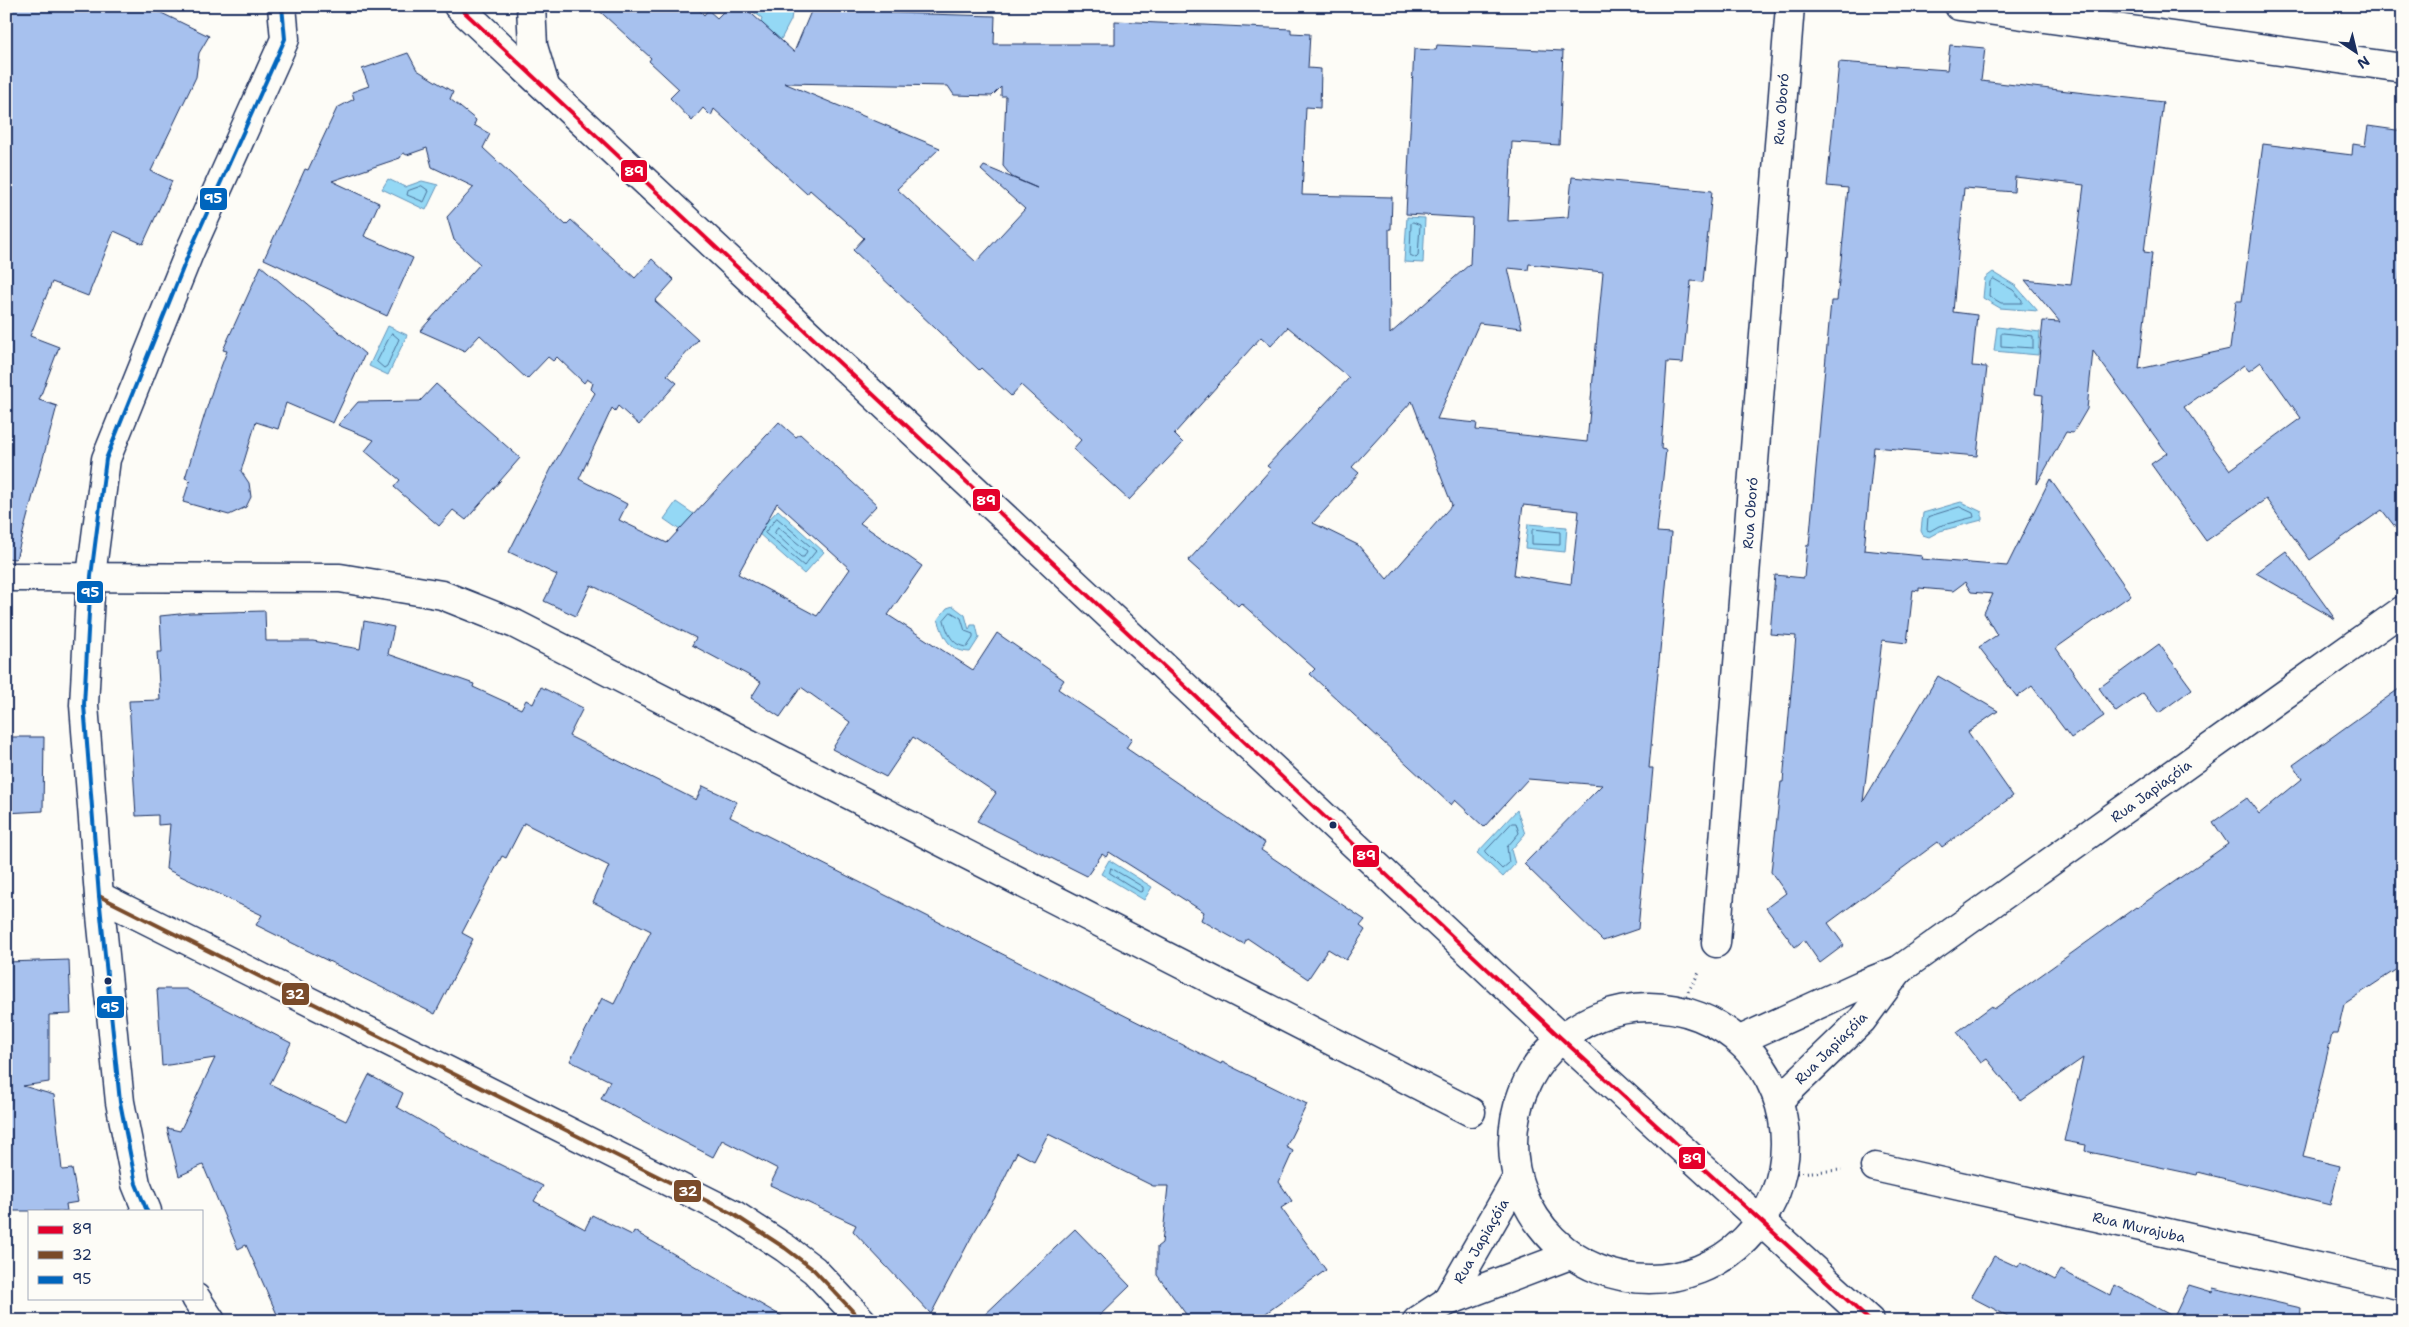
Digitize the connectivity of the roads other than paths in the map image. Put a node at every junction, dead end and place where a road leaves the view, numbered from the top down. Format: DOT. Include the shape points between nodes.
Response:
graph roads {
  1 [pos="282,6"];
  2 [pos="458,6"];
  3 [pos="531,6"];
  4 [pos="1790,6"];
  5 [pos="1959,6"];
  6 [pos="2403,68"];
  7 [pos="544,86"];
  8 [pos="91,576"];
  9 [pos="6,577"];
  10 [pos="2403,610"];
  11 [pos="99,896"];
  12 [pos="1716,942"];
  13 [pos="1899,970"];
  14 [pos="1561,1038"];
  15 [pos="1740,1040"];
  16 [pos="1779,1100"];
  17 [pos="1471,1112"];
  18 [pos="1875,1167"];
  19 [pos="1516,1180"];
  20 [pos="147,1210"];
  21 [pos="1761,1221"];
  22 [pos="1570,1255"];
  23 [pos="2403,1286"];
  24 [pos="197,1300"];
  25 [pos="1446,1302"];
  26 [pos="211,1321"];
  27 [pos="862,1321"];
  28 [pos="1417,1321"];
  29 [pos="1870,1321"];
  1 -- 8 [label="street" via="285,39 189,253 106,459"];
  2 -- 7 [label="street"];
  3 -- 7 [label="street" via="533,46"];
  4 -- 12 [label="street, Rua Oboró"];
  5 -- 6 [label="street"];
  7 -- 14 [label="street"];
  8 -- 9 [label="street"];
  8 -- 11 [label="street" via="84,705"];
  8 -- 17 [label="street" via="340,578 442,595 515,624"];
  10 -- 13 [label="street, Rua Japiaçóia"];
  11 -- 20 [label="street" via="120,1102 136,1184"];
  11 -- 27 [label="street" via="733,1214 814,1270"];
  13 -- 15 [label="street, Rua Japiaçóia"];
  13 -- 16 [label="street, Rua Japiaçóia" via="1862,1020"];
  14 -- 15 [label="street" via="1596,1017 1636,1007 1678,1009 1711,1021"];
  14 -- 19 [label="street" via="1535,1068 1518,1103 1512,1141"];
  14 -- 21 [label="street"];
  15 -- 16 [label="street" via="1763,1068"];
  16 -- 21 [label="street" via="1786,1138 1782,1174"];
  18 -- 23 [label="street, Rua Murajuba"];
  19 -- 22 [label="street" via="1537,1222"];
  19 -- 25 [label="street, Rua Japiaçóia"];
  21 -- 22 [label="street" via="1736,1247 1706,1267 1672,1278 1636,1279 1602,1272"];
  21 -- 29 [label="street"];
  22 -- 25 [label="street, Rua Japiaçóia"];
  24 -- 26 [label="street"];
  25 -- 28 [label="street, Rua Japiaçóia"];
}
